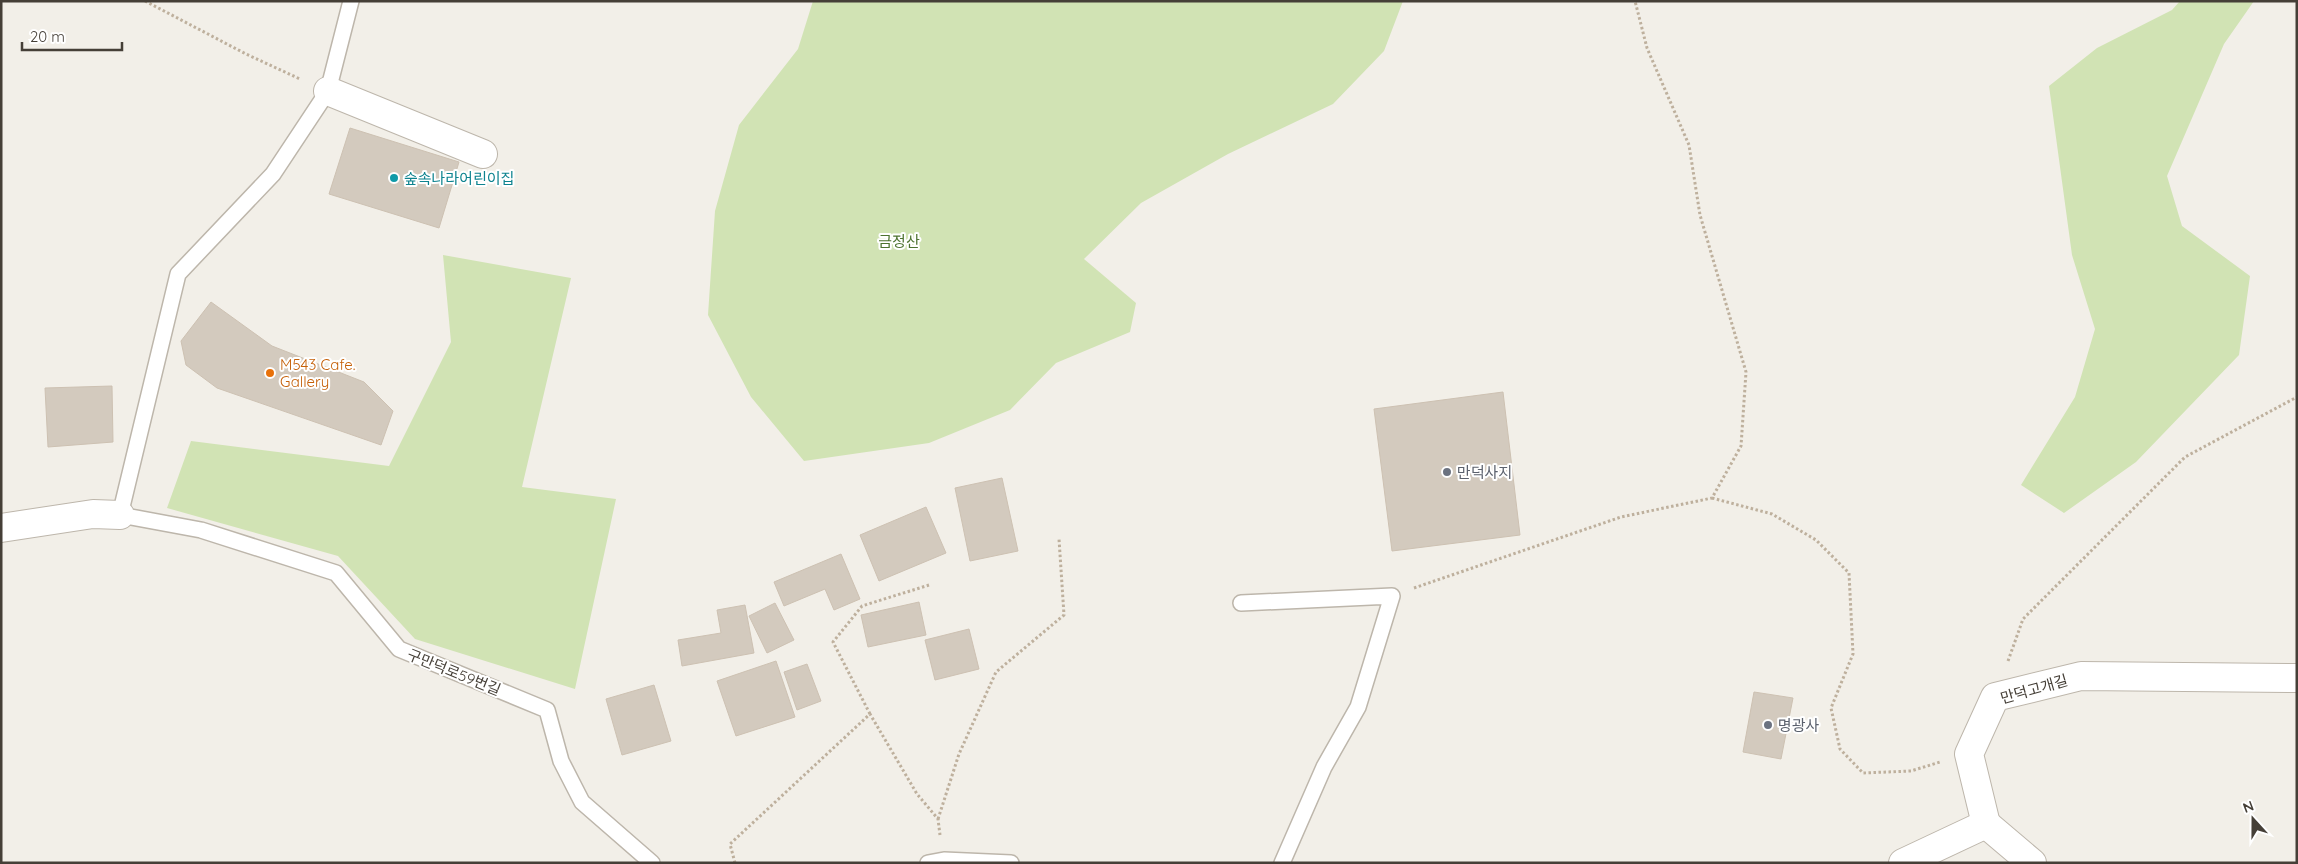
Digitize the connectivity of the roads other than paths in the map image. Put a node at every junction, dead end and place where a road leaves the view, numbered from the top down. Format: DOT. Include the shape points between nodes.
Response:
graph roads {
  1 [pos="351,1"];
  2 [pos="328,91"];
  3 [pos="483,154"];
  4 [pos="120,515"];
  5 [pos="1,528"];
  6 [pos="1241,603"];
  7 [pos="2297,678"];
  8 [pos="1986,824"];
  9 [pos="652,863"];
  10 [pos="928,863"];
  11 [pos="1011,863"];
  12 [pos="1282,863"];
  13 [pos="1903,863"];
  14 [pos="2032,863"];
  1 -- 2 [label="lane"];
  2 -- 3 [label="street"];
  2 -- 4 [label="lane" via="274,174 178,274"];
  4 -- 5 [label="street, 구만덕로59번길" via="93,514"];
  4 -- 9 [label="lane, 구만덕로59번길" via="201,530 336,573 398,648 547,710 561,761 582,802"];
  6 -- 12 [label="lane" via="1392,596 1358,706 1324,767"];
  7 -- 8 [label="street, 만덕고개길" via="2081,676 1995,697 1969,754"];
  8 -- 13 [label="street"];
  8 -- 14 [label="street"];
  10 -- 11 [label="lane" via="944,860"];
}
